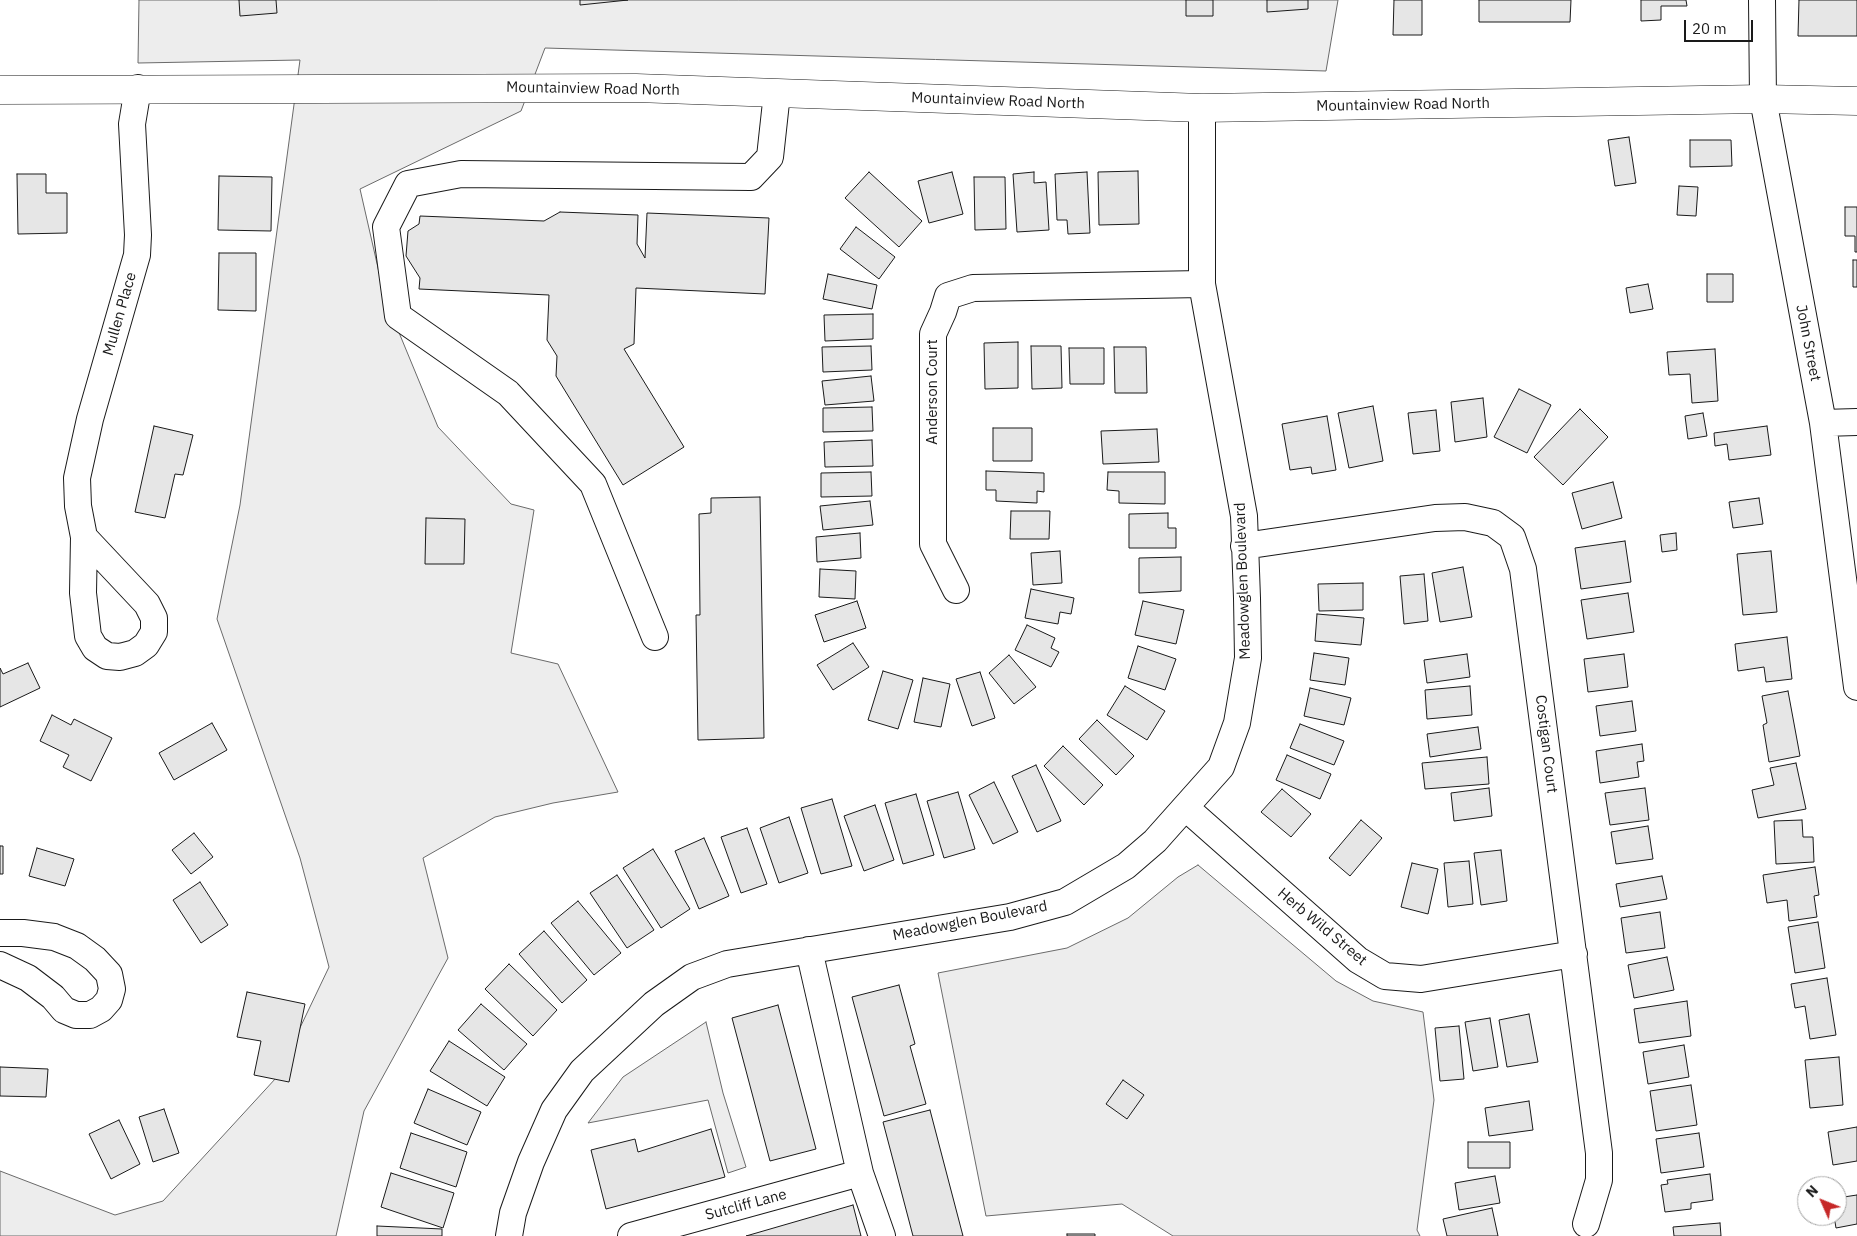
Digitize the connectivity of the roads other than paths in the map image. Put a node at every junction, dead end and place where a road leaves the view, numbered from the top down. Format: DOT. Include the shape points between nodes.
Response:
graph roads {
  1 [pos="1762,0"];
  2 [pos="138,88"];
  3 [pos="0,90"];
  4 [pos="777,93"];
  5 [pos="1763,99"];
  6 [pos="1857,101"];
  7 [pos="1202,108"];
  8 [pos="1202,284"];
  9 [pos="1857,422"];
  10 [pos="1823,423"];
  11 [pos="84,537"];
  12 [pos="1244,546"];
  13 [pos="956,590"];
  14 [pos="654,636"];
  15 [pos="1857,687"];
  16 [pos="1186,808"];
  17 [pos="0,933"];
  18 [pos="809,950"];
  19 [pos="1574,954"];
  20 [pos="0,965"];
  21 [pos="860,1174"];
  22 [pos="1586,1224"];
  23 [pos="509,1236"];
  24 [pos="631,1236"];
  25 [pos="882,1236"];
  1 -- 5 [label="street, John Street"];
  2 -- 3 [label="main road, Mountainview Road North"];
  2 -- 4 [label="main road, Mountainview Road North" via="636,88"];
  2 -- 11 [label="street, Mullen Place" via="132,124 137,255 82,449 77,478"];
  4 -- 7 [label="main road, Mountainview Road North"];
  4 -- 14 [label="street" via="770,157 751,177 462,174 408,184 386,227 398,316 508,392 593,484"];
  5 -- 6 [label="main road, Mountainview Road North"];
  5 -- 7 [label="main road, Mountainview Road North"];
  5 -- 10 [label="street, John Street"];
  7 -- 8 [label="street, Meadowglen Boulevard"];
  8 -- 12 [label="street, Meadowglen Boulevard" via="1244,516"];
  8 -- 13 [label="street, Anderson Court" via="973,288 948,296 933,334 933,544"];
  9 -- 10 [label="street"];
  10 -- 15 [label="street, John Street"];
  12 -- 16 [label="street, Meadowglen Boulevard" via="1248,658 1237,723 1221,767"];
  12 -- 19 [label="street, Costigan Court" via="1435,518 1465,517 1493,523 1512,536 1523,569"];
  16 -- 18 [label="street, Meadowglen Boulevard" via="1126,866 1065,902 1010,917"];
  16 -- 19 [label="street, Herb Wild Street" via="1358,960 1385,976 1421,979"];
  17 -- 20 [label="street" via="54,937 77,946 109,974 112,989 109,1000 101,1009 90,1015 76,1015 64,1010 28,978"];
  18 -- 21 [label="street"];
  18 -- 23 [label="street, Meadowglen Boulevard" via="727,964 692,977 654,1004 582,1071 554,1110 531,1162 513,1213"];
  19 -- 22 [label="street, Costigan Court" via="1599,1153 1599,1180"];
  21 -- 24 [label="street, Sutcliff Lane"];
  21 -- 25 [label="street"];
}
